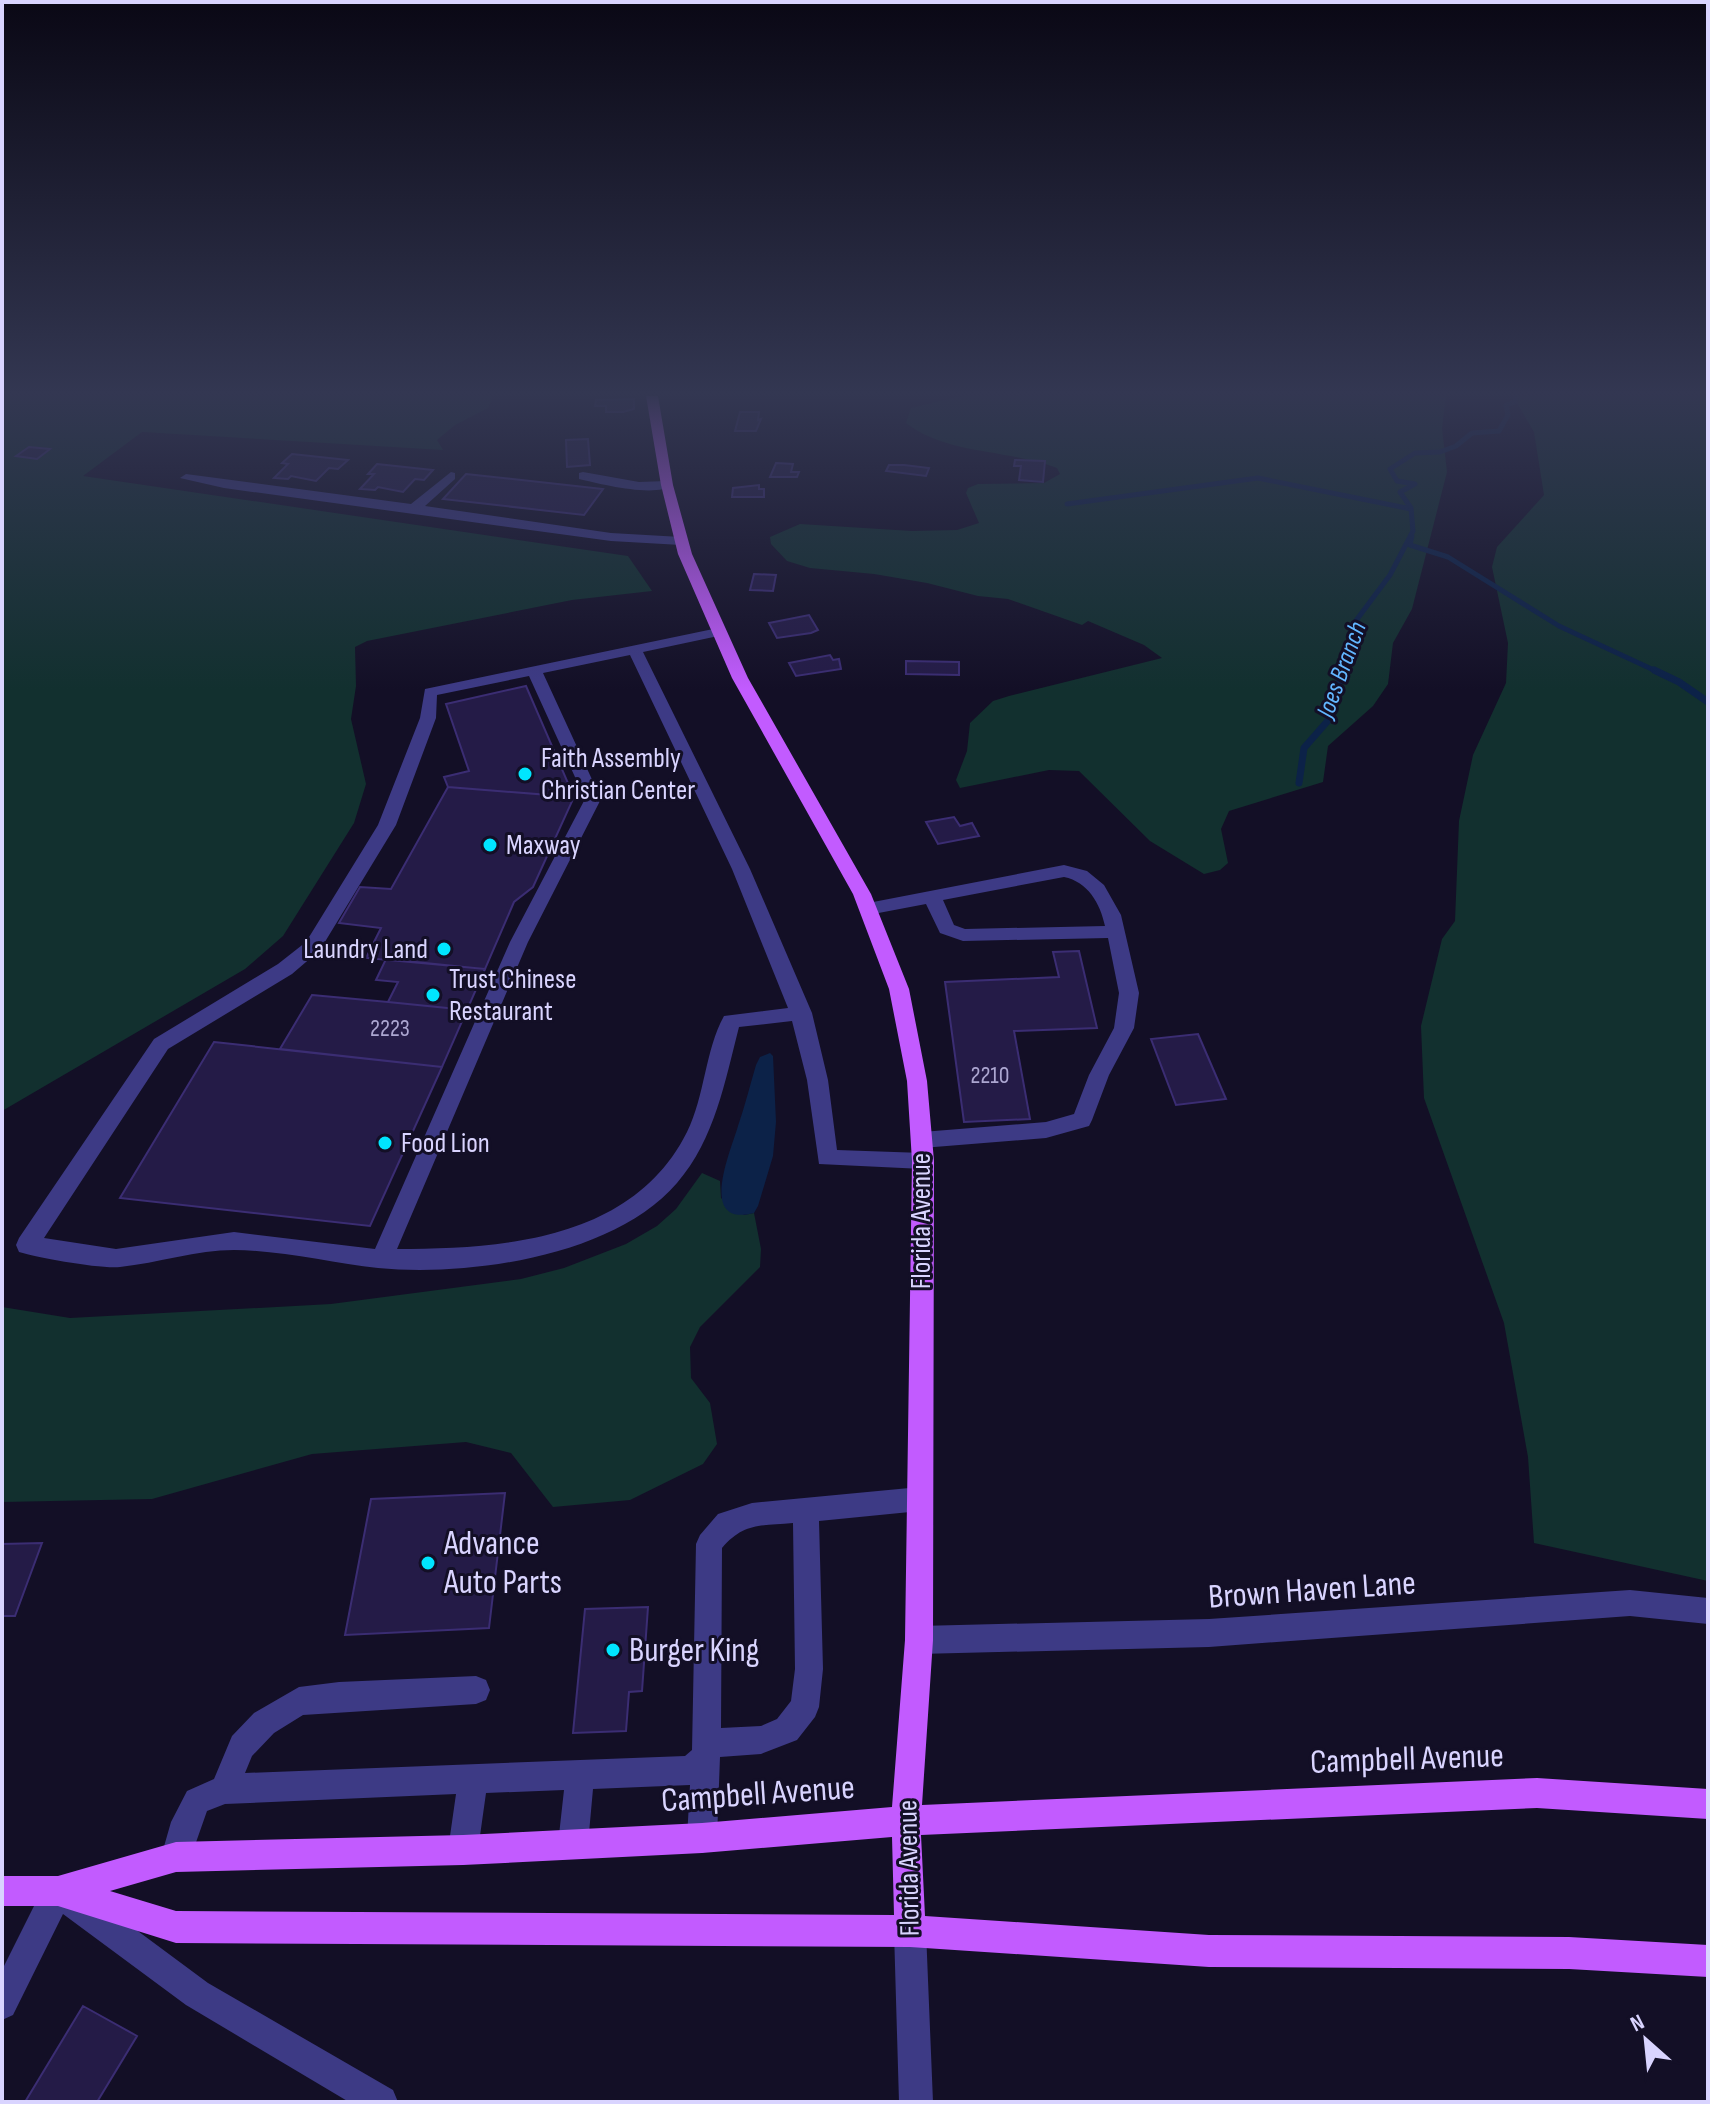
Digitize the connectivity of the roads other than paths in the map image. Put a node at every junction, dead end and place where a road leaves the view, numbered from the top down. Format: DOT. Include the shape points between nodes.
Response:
graph roads {
  1 [pos="282,494"];
  2 [pos="431,494"];
  3 [pos="669,494"];
  4 [pos="414,509"];
  5 [pos="681,541"];
  6 [pos="718,632"];
  7 [pos="635,650"];
  8 [pos="534,671"];
  9 [pos="932,897"];
  10 [pos="868,909"];
  11 [pos="1116,932"];
  12 [pos="802,1013"];
  13 [pos="922,1151"];
  14 [pos="382,1259"];
  15 [pos="920,1499"];
  16 [pos="806,1511"];
  17 [pos="1708,1611"];
  18 [pos="919,1640"];
  19 [pos="476,1690"];
  20 [pos="706,1750"];
  21 [pos="580,1774"];
  22 [pos="473,1779"];
  23 [pos="224,1789"];
  24 [pos="1708,1804"];
  25 [pos="906,1821"];
  26 [pos="702,1838"];
  27 [pos="573,1844"];
  28 [pos="463,1850"];
  29 [pos="176,1857"];
  30 [pos="2,1891"];
  31 [pos="58,1891"];
  32 [pos="910,1931"];
  33 [pos="1708,1961"];
  34 [pos="2,2004"];
  35 [pos="381,2102"];
  36 [pos="916,2102"];
  1 -- 4 [label="street"];
  2 -- 4 [label="street"];
  3 -- 5 [label="main road, Florida Avenue"];
  4 -- 5 [label="street" via="638,540"];
  5 -- 6 [label="main road, Florida Avenue"];
  6 -- 7 [label="street"];
  6 -- 10 [label="main road, Florida Avenue"];
  7 -- 8 [label="street"];
  7 -- 12 [label="street" via="722,827"];
  8 -- 14 [label="street" via="593,799 519,942"];
  8 -- 14 [label="street" via="430,692 428,718 387,825 319,937 285,969 161,1044 27,1245 116,1258 234,1241"];
  9 -- 10 [label="street"];
  9 -- 11 [label="street" via="947,929 963,935"];
  9 -- 11 [label="street" via="1064,871 1095,885"];
  10 -- 13 [label="main road, Florida Avenue" via="899,989 917,1081"];
  11 -- 13 [label="street" via="1129,993 1124,1028 1082,1120"];
  12 -- 13 [label="street" via="820,1080 827,1158"];
  12 -- 14 [label="street" via="731,1021 695,1138 669,1175 631,1210 575,1239 530,1251 459,1259"];
  13 -- 15 [label="main road, Florida Avenue"];
  15 -- 16 [label="street"];
  15 -- 18 [label="main road, Florida Avenue"];
  16 -- 20 [label="street" via="805,1707 787,1730"];
  16 -- 20 [label="street" via="752,1515 727,1523 709,1544"];
  17 -- 18 [label="street, Brown Haven Lane" via="1630,1603 1209,1633"];
  18 -- 25 [label="main road, Florida Avenue"];
  19 -- 23 [label="street" via="299,1701 264,1723 242,1746"];
  20 -- 21 [label="street" via="691,1770"];
  20 -- 26 [label="street"];
  21 -- 22 [label="street"];
  21 -- 27 [label="street"];
  22 -- 23 [label="street"];
  22 -- 28 [label="street"];
  23 -- 29 [label="street" via="197,1801"];
  24 -- 25 [label="main road, Campbell Avenue" via="1537,1793"];
  25 -- 26 [label="main road, Campbell Avenue"];
  25 -- 32 [label="main road, Florida Avenue"];
  26 -- 27 [label="main road, Campbell Avenue"];
  27 -- 28 [label="main road, Campbell Avenue"];
  28 -- 29 [label="main road, Campbell Avenue"];
  29 -- 31 [label="main road, Campbell Avenue"];
  30 -- 31 [label="main road, Campbell Avenue"];
  31 -- 32 [label="main road, Campbell Avenue" via="176,1927"];
  31 -- 34 [label="street"];
  31 -- 35 [label="street" via="197,1994"];
  32 -- 33 [label="main road, Campbell Avenue" via="1209,1951 1569,1953"];
  32 -- 36 [label="street, Florida Avenue"];
}
